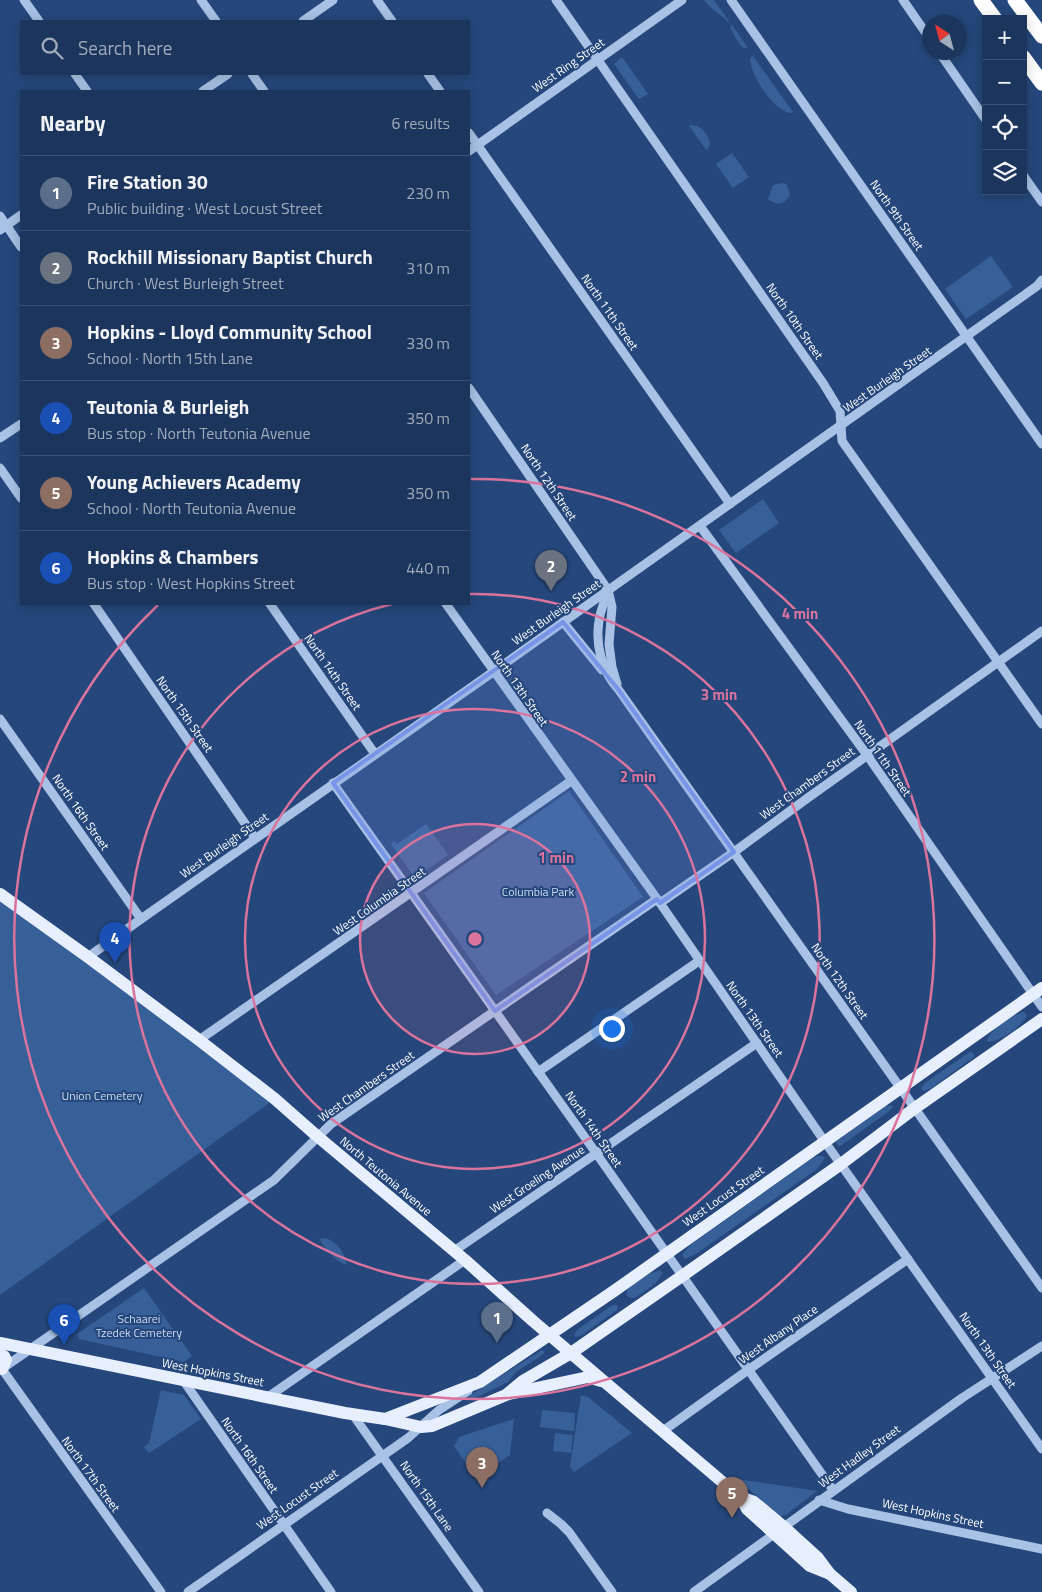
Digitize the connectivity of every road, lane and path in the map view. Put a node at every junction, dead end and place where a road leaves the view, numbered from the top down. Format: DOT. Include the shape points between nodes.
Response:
graph roads {
  1 [pos="24,0"];
  2 [pos="201,0"];
  3 [pos="333,0"];
  4 [pos="377,0"];
  5 [pos="556,0"];
  6 [pos="682,0"];
  7 [pos="731,0"];
  8 [pos="903,0"];
  9 [pos="981,0"];
  10 [pos="1015,0"];
  11 [pos="992,15"];
  12 [pos="38,20"];
  13 [pos="215,20"];
  14 [pos="304,20"];
  15 [pos="391,20"];
  16 [pos="922,27"];
  17 [pos="1042,36"];
  18 [pos="598,59"];
  19 [pos="945,60"];
  20 [pos="1025,60"];
  21 [pos="76,75"];
  22 [pos="227,75"];
  23 [pos="253,75"];
  24 [pos="429,75"];
  25 [pos="1042,83"];
  26 [pos="86,90"];
  27 [pos="204,90"];
  28 [pos="263,90"];
  29 [pos="439,90"];
  30 [pos="982,114"];
  31 [pos="470,135"];
  32 [pos="477,146"];
  33 [pos="470,150"];
  34 [pos="1027,180"];
  35 [pos="1042,202"];
  36 [pos="0,216"];
  37 [pos="20,217"];
  38 [pos="3,228"];
  39 [pos="20,246"];
  40 [pos="1040,284"];
  41 [pos="967,337"];
  42 [pos="470,389"];
  43 [pos="20,425"];
  44 [pos="841,426"];
  45 [pos="0,438"];
  46 [pos="1042,444"];
  47 [pos="0,468"];
  48 [pos="20,497"];
  49 [pos="730,504"];
  50 [pos="700,526"];
  51 [pos="608,590"];
  52 [pos="95,605"];
  53 [pos="271,605"];
  54 [pos="447,605"];
  55 [pos="563,622"];
  56 [pos="1042,631"];
  57 [pos="998,662"];
  58 [pos="493,672"];
  59 [pos="610,680"];
  60 [pos="618,689"];
  61 [pos="0,719"];
  62 [pos="1042,724"];
  63 [pos="375,754"];
  64 [pos="867,756"];
  65 [pos="571,781"];
  66 [pos="333,783"];
  67 [pos="255,838"];
  68 [pos="734,852"];
  69 [pos="0,894"];
  70 [pos="411,894"];
  71 [pos="658,902"];
  72 [pos="141,919"];
  73 [pos="88,957"];
  74 [pos="699,961"];
  75 [pos="1037,991"];
  76 [pos="1042,1007"];
  77 [pos="495,1011"];
  78 [pos="1042,1019"];
  79 [pos="199,1040"];
  80 [pos="757,1043"];
  81 [pos="538,1072"];
  82 [pos="900,1088"];
  83 [pos="915,1108"];
  84 [pos="317,1136"];
  85 [pos="825,1142"];
  86 [pos="596,1153"];
  87 [pos="841,1164"];
  88 [pos="454,1251"];
  89 [pos="666,1254"];
  90 [pos="908,1259"];
  91 [pos="465,1260"];
  92 [pos="682,1276"];
  93 [pos="1042,1288"];
  94 [pos="550,1336"];
  95 [pos="0,1343"];
  96 [pos="1042,1346"];
  97 [pos="31,1349"];
  98 [pos="571,1353"];
  99 [pos="0,1354"];
  100 [pos="1,1370"];
  101 [pos="748,1370"];
  102 [pos="993,1378"];
  103 [pos="183,1380"];
  104 [pos="603,1381"];
  105 [pos="480,1382"];
  106 [pos="506,1395"];
  107 [pos="268,1397"];
  108 [pos="353,1415"];
  109 [pos="385,1419"];
  110 [pos="421,1428"];
  111 [pos="662,1431"];
  112 [pos="1042,1449"];
  113 [pos="383,1455"];
  114 [pos="833,1490"];
  115 [pos="819,1500"];
  116 [pos="547,1513"];
  117 [pos="283,1525"];
  118 [pos="779,1530"];
  119 [pos="1042,1549"];
  120 [pos="161,1592"];
  121 [pos="188,1592"];
  122 [pos="331,1592"];
  123 [pos="479,1592"];
  124 [pos="612,1592"];
  125 [pos="694,1592"];
  126 [pos="851,1592"];
  1 -- 12 [label="street"];
  2 -- 13 [label="street"];
  3 -- 14 [label="street"];
  4 -- 15 [label="street"];
  5 -- 18 [label="street, North 10th Street"];
  6 -- 18 [label="street, West Ring Street"];
  7 -- 41 [label="street, North 9th Street"];
  8 -- 16 [label="street"];
  9 -- 11 [label="highway"];
  10 -- 17 [label="highway"];
  18 -- 32 [label="street, West Ring Street"];
  18 -- 44 [label="street, North 10th Street" via="823,383 840,411"];
  19 -- 30 [label="street"];
  20 -- 25 [label="highway"];
  21 -- 26 [label="street"];
  22 -- 27 [label="street"];
  23 -- 28 [label="street"];
  24 -- 29 [label="street"];
  31 -- 32 [label="street, North 11th Street"];
  32 -- 33 [label="street, West Ring Street"];
  32 -- 49 [label="street, North 11th Street"];
  34 -- 35 [label="street"];
  36 -- 38 [label="street"];
  37 -- 38 [label="street"];
  38 -- 39 [label="street"];
  40 -- 41 [label="street, West Burleigh Street"];
  41 -- 44 [label="street, West Burleigh Street"];
  41 -- 46 [label="street, North 9th Street"];
  42 -- 51 [label="street, North 12th Street"];
  43 -- 45 [label="street"];
  44 -- 49 [label="street, West Burleigh Street"];
  44 -- 57 [label="street, North 10th Street" via="842,441"];
  47 -- 48 [label="street"];
  49 -- 50 [label="street, West Burleigh Street"];
  50 -- 51 [label="street, West Burleigh Street"];
  50 -- 64 [label="street, North 11th Street"];
  51 -- 55 [label="street, West Burleigh Street"];
  51 -- 59 [label="street, North 12th Street" via="597,637"];
  51 -- 60 [label="street, North 12th Street" via="612,607 609,644"];
  52 -- 67 [label="street, North 15th Street"];
  53 -- 63 [label="street, North 14th Street"];
  54 -- 58 [label="street, North 13th Street"];
  55 -- 58 [label="street, West Burleigh Street"];
  55 -- 59 [label="street"];
  56 -- 57 [label="street, West Chambers Street"];
  57 -- 62 [label="street, North 10th Street"];
  57 -- 64 [label="street, West Chambers Street"];
  58 -- 63 [label="street, West Burleigh Street"];
  58 -- 65 [label="street, North 13th Street"];
  59 -- 60 [label="street, North 12th Street"];
  60 -- 68 [label="street, North 12th Street"];
  61 -- 72 [label="street, North 16th Street"];
  63 -- 66 [label="street, West Burleigh Street"];
  64 -- 68 [label="street, West Chambers Street"];
  64 -- 75 [label="street, North 11th Street"];
  65 -- 70 [label="street, West Columbia Street"];
  65 -- 71 [label="street, North 13th Street"];
  66 -- 67 [label="street, West Burleigh Street"];
  66 -- 70 [label="street, North 14th Street"];
  67 -- 72 [label="street, West Burleigh Street"];
  68 -- 71 [label="street, West Chambers Street"];
  68 -- 82 [label="street, North 12th Street"];
  69 -- 73 [label="main road, North Teutonia Avenue"];
  70 -- 77 [label="street, North 14th Street"];
  70 -- 79 [label="street, West Columbia Street"];
  71 -- 74 [label="street, North 13th Street"];
  71 -- 77 [label="street, West Chambers Street"];
  72 -- 73 [label="street, West Burleigh Street"];
  73 -- 79 [label="main road, North Teutonia Avenue"];
  74 -- 80 [label="street, North 13th Street"];
  74 -- 81 [label="street"];
  75 -- 76 [label="street, North 11th Street"];
  75 -- 82 [label="main road, West Locust Street"];
  77 -- 81 [label="street, North 14th Street"];
  77 -- 84 [label="street, West Chambers Street"];
  78 -- 83 [label="main road, West Locust Street"];
  79 -- 84 [label="main road, North Teutonia Avenue"];
  80 -- 85 [label="street, North 13th Street"];
  80 -- 86 [label="street, West Groeling Avenue"];
  81 -- 86 [label="street, North 14th Street"];
  82 -- 83 [label="street, North 12th Street"];
  82 -- 85 [label="main road, West Locust Street"];
  83 -- 87 [label="main road, West Locust Street"];
  83 -- 93 [label="street, North 12th Street"];
  84 -- 88 [label="main road, North Teutonia Avenue"];
  84 -- 97 [label="street, West Chambers Street" via="274,1180"];
  85 -- 87 [label="street, North 13th Street"];
  85 -- 89 [label="main road, West Locust Street"];
  86 -- 88 [label="street, West Groeling Avenue"];
  86 -- 89 [label="street, North 14th Street"];
  87 -- 90 [label="street, North 13th Street"];
  87 -- 92 [label="main road, West Locust Street"];
  88 -- 91 [label="main road, North Teutonia Avenue"];
  89 -- 92 [label="street, North 14th Street"];
  89 -- 94 [label="main road, West Locust Street"];
  90 -- 101 [label="street, West Albany Place"];
  90 -- 102 [label="street, North 13th Street"];
  91 -- 94 [label="main road, North Teutonia Avenue"];
  91 -- 107 [label="street"];
  92 -- 98 [label="main road, West Locust Street"];
  92 -- 101 [label="street, North 14th Street"];
  94 -- 98 [label="main road, North Teutonia Avenue"];
  94 -- 105 [label="main road, West Locust Street"];
  95 -- 97 [label="main road, West Hopkins Street"];
  96 -- 102 [label="street, West Hadley Street"];
  97 -- 100 [label="street, West Chambers Street"];
  97 -- 103 [label="main road, West Hopkins Street"];
  98 -- 104 [label="main road, North Teutonia Avenue"];
  98 -- 106 [label="main road, West Locust Street" via="523,1381"];
  99 -- 100 [label="main road" via="6,1360"];
  100 -- 120 [label="street, North 17th Street"];
  101 -- 111 [label="street, West Albany Place"];
  101 -- 114 [label="street, North 14th Street"];
  102 -- 112 [label="street, North 13th Street"];
  102 -- 114 [label="street, West Hadley Street"];
  103 -- 107 [label="main road, West Hopkins Street"];
  103 -- 117 [label="street, North 16th Street"];
  104 -- 106 [label="main road" via="588,1377"];
  104 -- 111 [label="main road, North Teutonia Avenue"];
  105 -- 109 [label="main road"];
  105 -- 110 [label="street, West Locust Street" via="439,1410"];
  106 -- 110 [label="main road, West Locust Street"];
  107 -- 108 [label="main road, West Hopkins Street"];
  108 -- 109 [label="main road, West Hopkins Street"];
  108 -- 113 [label="street, North 15th Lane"];
  109 -- 110 [label="main road, West Hopkins Street"];
  110 -- 113 [label="street, West Locust Street"];
  111 -- 118 [label="main road, North Teutonia Avenue" via="740,1498 747,1509"];
  113 -- 117 [label="street, West Locust Street"];
  113 -- 123 [label="street, North 15th Lane"];
  114 -- 115 [label="street, West Hadley Street"];
  115 -- 118 [label="street, West Hadley Street"];
  115 -- 119 [label="street, West Hopkins Street" via="848,1509"];
  116 -- 124 [label="street" via="569,1532"];
  117 -- 121 [label="street, West Locust Street"];
  117 -- 122 [label="street, North 16th Street"];
  118 -- 125 [label="street, West Hadley Street"];
  118 -- 126 [label="main road, North Teutonia Avenue" via="810,1566 830,1574"];
}
